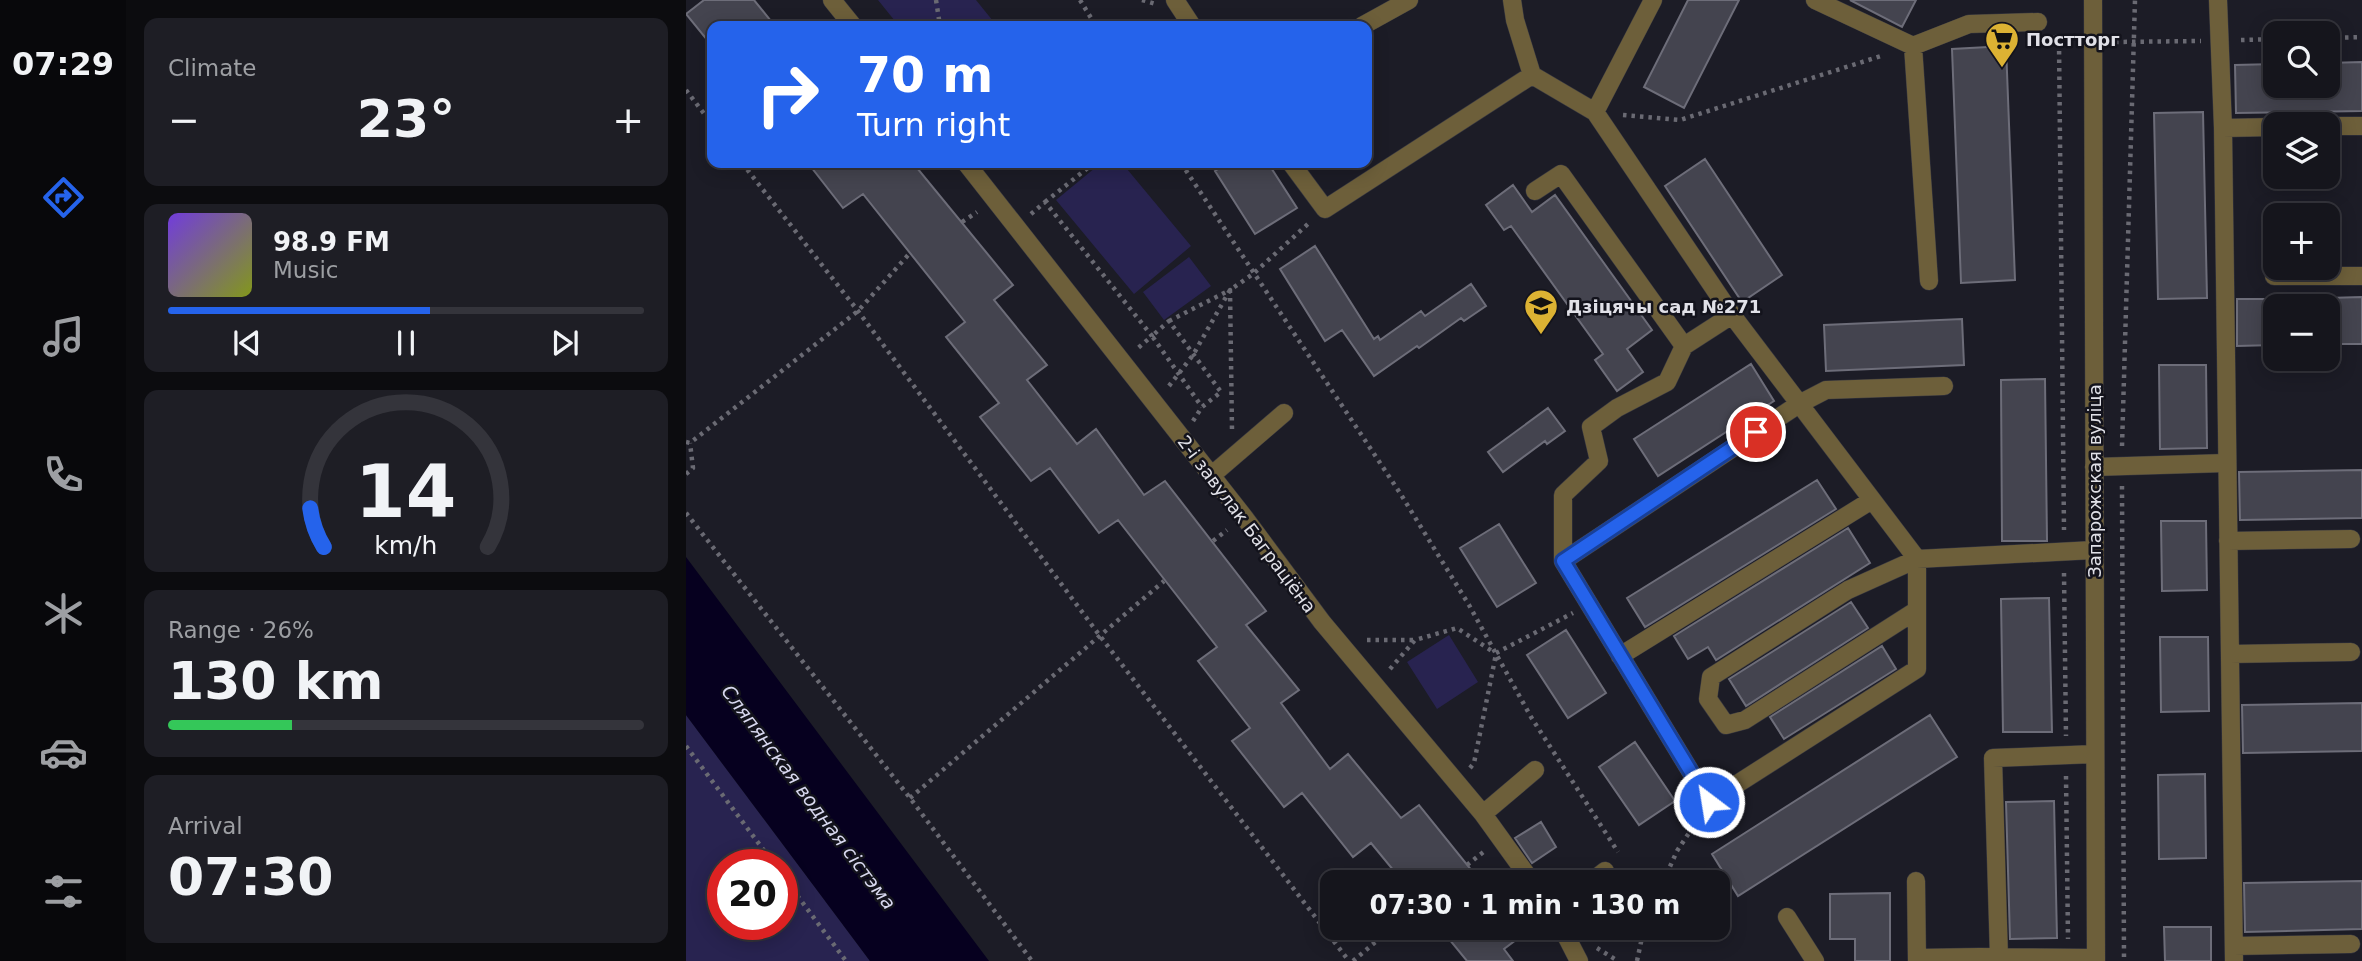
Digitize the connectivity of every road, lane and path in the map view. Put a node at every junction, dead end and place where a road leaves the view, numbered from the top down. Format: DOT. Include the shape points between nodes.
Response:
graph roads {
  1 [pos="832,0"];
  2 [pos="936,0"];
  3 [pos="1080,0"];
  4 [pos="1175,0"];
  5 [pos="1409,0"];
  6 [pos="1512,0"];
  7 [pos="1653,0"];
  8 [pos="1815,0"];
  9 [pos="2093,0"];
  10 [pos="2218,0"];
  11 [pos="849,21"];
  12 [pos="939,21"];
  13 [pos="1093,21"];
  14 [pos="1189,21"];
  15 [pos="1371,21"];
  16 [pos="2045,26"];
  17 [pos="2362,37"];
  18 [pos="2340,38"];
  19 [pos="2263,39"];
  20 [pos="2219,40"];
  21 [pos="2059,42"];
  22 [pos="2093,42"];
  23 [pos="1913,46"];
  24 [pos="1532,75"];
  25 [pos="686,90"];
  26 [pos="1595,112"];
  27 [pos="707,117"];
  28 [pos="2340,126"];
  29 [pos="2362,126"];
  30 [pos="2263,127"];
  31 [pos="2222,128"];
  32 [pos="746,168"];
  33 [pos="970,168"];
  34 [pos="1088,168"];
  35 [pos="1184,168"];
  36 [pos="1295,168"];
  37 [pos="1535,191"];
  38 [pos="1045,202"];
  39 [pos="1325,209"];
  40 [pos="1017,227"];
  41 [pos="910,253"];
  42 [pos="1254,274"];
  43 [pos="2340,276"];
  44 [pos="2362,276"];
  45 [pos="1929,281"];
  46 [pos="1230,290"];
  47 [pos="858,311"];
  48 [pos="1732,315"];
  49 [pos="1169,321"];
  50 [pos="1152,336"];
  51 [pos="1684,346"];
  52 [pos="1193,355"];
  53 [pos="1179,374"];
  54 [pos="1944,386"];
  55 [pos="1154,403"];
  56 [pos="1799,404"];
  57 [pos="1284,413"];
  58 [pos="688,442"];
  59 [pos="1233,458"];
  60 [pos="2226,463"];
  61 [pos="2094,467"];
  62 [pos="686,474"];
  63 [pos="1212,475"];
  64 [pos="1872,500"];
  65 [pos="686,513"];
  66 [pos="2351,539"];
  67 [pos="2228,541"];
  68 [pos="2094,550"];
  69 [pos="2064,552"];
  70 [pos="1917,559"];
  71 [pos="1563,561"];
  72 [pos="1164,581"];
  73 [pos="1589,604"];
  74 [pos="1917,610"];
  75 [pos="1100,636"];
  76 [pos="1337,640"];
  77 [pos="1415,640"];
  78 [pos="2351,652"];
  79 [pos="1496,653"];
  80 [pos="2230,654"];
  81 [pos="1620,656"];
  82 [pos="1375,686"];
  83 [pos="686,747"];
  84 [pos="2066,754"];
  85 [pos="2095,754"];
  86 [pos="1535,770"];
  87 [pos="1456,783"];
  88 [pos="910,798"];
  89 [pos="1709,802"];
  90 [pos="1483,814"];
  91 [pos="763,849"];
  92 [pos="1621,859"];
  93 [pos="1523,870"];
  94 [pos="1668,870"];
  95 [pos="1916,881"];
  96 [pos="798,896"];
  97 [pos="1787,916"];
  98 [pos="1377,940"];
  99 [pos="1568,940"];
  100 [pos="1641,940"];
  101 [pos="2351,944"];
  102 [pos="1596,948"];
  103 [pos="2234,954"];
  104 [pos="1999,957"];
  105 [pos="1918,959"];
  106 [pos="1979,959"];
  107 [pos="2068,959"];
  108 [pos="2096,960"];
  109 [pos="846,961"];
  110 [pos="1032,961"];
  111 [pos="1351,961"];
  112 [pos="1579,961"];
  113 [pos="1618,961"];
  114 [pos="1637,961"];
  115 [pos="1815,961"];
  1 -- 11 [label="street"];
  2 -- 12 [label="path"];
  3 -- 13 [label="path"];
  4 -- 14 [label="street"];
  5 -- 15 [label="street"];
  6 -- 24 [label="street"];
  7 -- 26 [label="street"];
  8 -- 23 [label="street"];
  9 -- 22 [label="street, Запарожская вуліца"];
  10 -- 20 [label="street"];
  16 -- 21 [label="path"];
  16 -- 23 [label="street" via="1969,24"];
  17 -- 18 [label="path"];
  19 -- 20 [label="path"];
  20 -- 22 [label="path"];
  20 -- 31 [label="street"];
  21 -- 22 [label="path"];
  21 -- 69 [label="path"];
  22 -- 61 [label="street, Запарожская вуліца"];
  23 -- 26 [label="path" via="1680,120"];
  23 -- 45 [label="street"];
  24 -- 26 [label="street"];
  24 -- 39 [label="street"];
  25 -- 27 [label="path"];
  26 -- 48 [label="street"];
  28 -- 29 [label="street"];
  30 -- 31 [label="street"];
  31 -- 60 [label="street"];
  32 -- 47 [label="path"];
  33 -- 40 [label="street, 2-і завулак Баграціёна"];
  34 -- 38 [label="path"];
  35 -- 42 [label="path"];
  36 -- 39 [label="street"];
  37 -- 51 [label="street" via="1561,174"];
  38 -- 40 [label="path"];
  38 -- 50 [label="path"];
  39 -- 42 [label="path"];
  40 -- 55 [label="street, 2-і завулак Баграціёна"];
  41 -- 47 [label="path"];
  42 -- 46 [label="path"];
  42 -- 79 [label="path" via="1400,493"];
  43 -- 44 [label="street"];
  46 -- 49 [label="path"];
  46 -- 52 [label="path"];
  46 -- 59 [label="path"];
  47 -- 58 [label="path"];
  47 -- 75 [label="path"];
  48 -- 51 [label="street"];
  48 -- 56 [label="street"];
  49 -- 50 [label="path"];
  49 -- 52 [label="path"];
  50 -- 53 [label="path"];
  51 -- 71 [label="street" via="1667,382 1591,427 1599,461 1563,495"];
  52 -- 53 [label="path"];
  52 -- 53 [label="path" via="1221,392 1202,407"];
  53 -- 55 [label="path"];
  54 -- 56 [label="street" via="1826,390"];
  55 -- 63 [label="street, 2-і завулак Баграціёна"];
  56 -- 64 [label="street"];
  56 -- 71 [label="street"];
  57 -- 59 [label="street"];
  58 -- 62 [label="path" via="693,468"];
  59 -- 63 [label="street"];
  60 -- 61 [label="street"];
  60 -- 67 [label="street"];
  61 -- 68 [label="street, Запарожская вуліца"];
  63 -- 76 [label="street, 2-і завулак Баграціёна"];
  64 -- 70 [label="street"];
  64 -- 81 [label="street"];
  65 -- 88 [label="path"];
  66 -- 67 [label="street"];
  67 -- 80 [label="street"];
  68 -- 69 [label="street"];
  68 -- 85 [label="street, Запарожская вуліца"];
  69 -- 70 [label="street"];
  69 -- 84 [label="path"];
  70 -- 74 [label="street"];
  70 -- 74 [label="street" via="1848,590 1711,677 1708,699 1726,725 1745,720"];
  71 -- 73 [label="street"];
  72 -- 75 [label="path"];
  73 -- 79 [label="path"];
  73 -- 81 [label="street"];
  74 -- 89 [label="street" via="1917,669"];
  75 -- 88 [label="path"];
  75 -- 111 [label="path"];
  76 -- 77 [label="path"];
  76 -- 82 [label="street, 2-і завулак Баграціёна"];
  77 -- 79 [label="path" via="1457,628"];
  77 -- 82 [label="path"];
  78 -- 80 [label="street"];
  79 -- 87 [label="path" via="1474,762"];
  79 -- 92 [label="path"];
  80 -- 103 [label="street"];
  81 -- 89 [label="street"];
  82 -- 87 [label="street, 2-і завулак Баграціёна"];
  83 -- 91 [label="path"];
  84 -- 85 [label="street"];
  84 -- 104 [label="street" via="1993,758"];
  84 -- 107 [label="path"];
  85 -- 108 [label="street, Запарожская вуліца"];
  86 -- 90 [label="street"];
  87 -- 90 [label="street, 2-і завулак Баграціёна"];
  88 -- 110 [label="path"];
  89 -- 94 [label="path"];
  90 -- 93 [label="street, 2-і завулак Баграціёна"];
  95 -- 105 [label="street"];
  96 -- 109 [label="path"];
  97 -- 115 [label="street"];
  98 -- 111 [label="path"];
  99 -- 112 [label="street"];
  100 -- 114 [label="path"];
  101 -- 103 [label="street"];
  102 -- 113 [label="path"];
  104 -- 106 [label="street"];
  104 -- 107 [label="street"];
  105 -- 106 [label="street"];
  107 -- 108 [label="street"];
}
